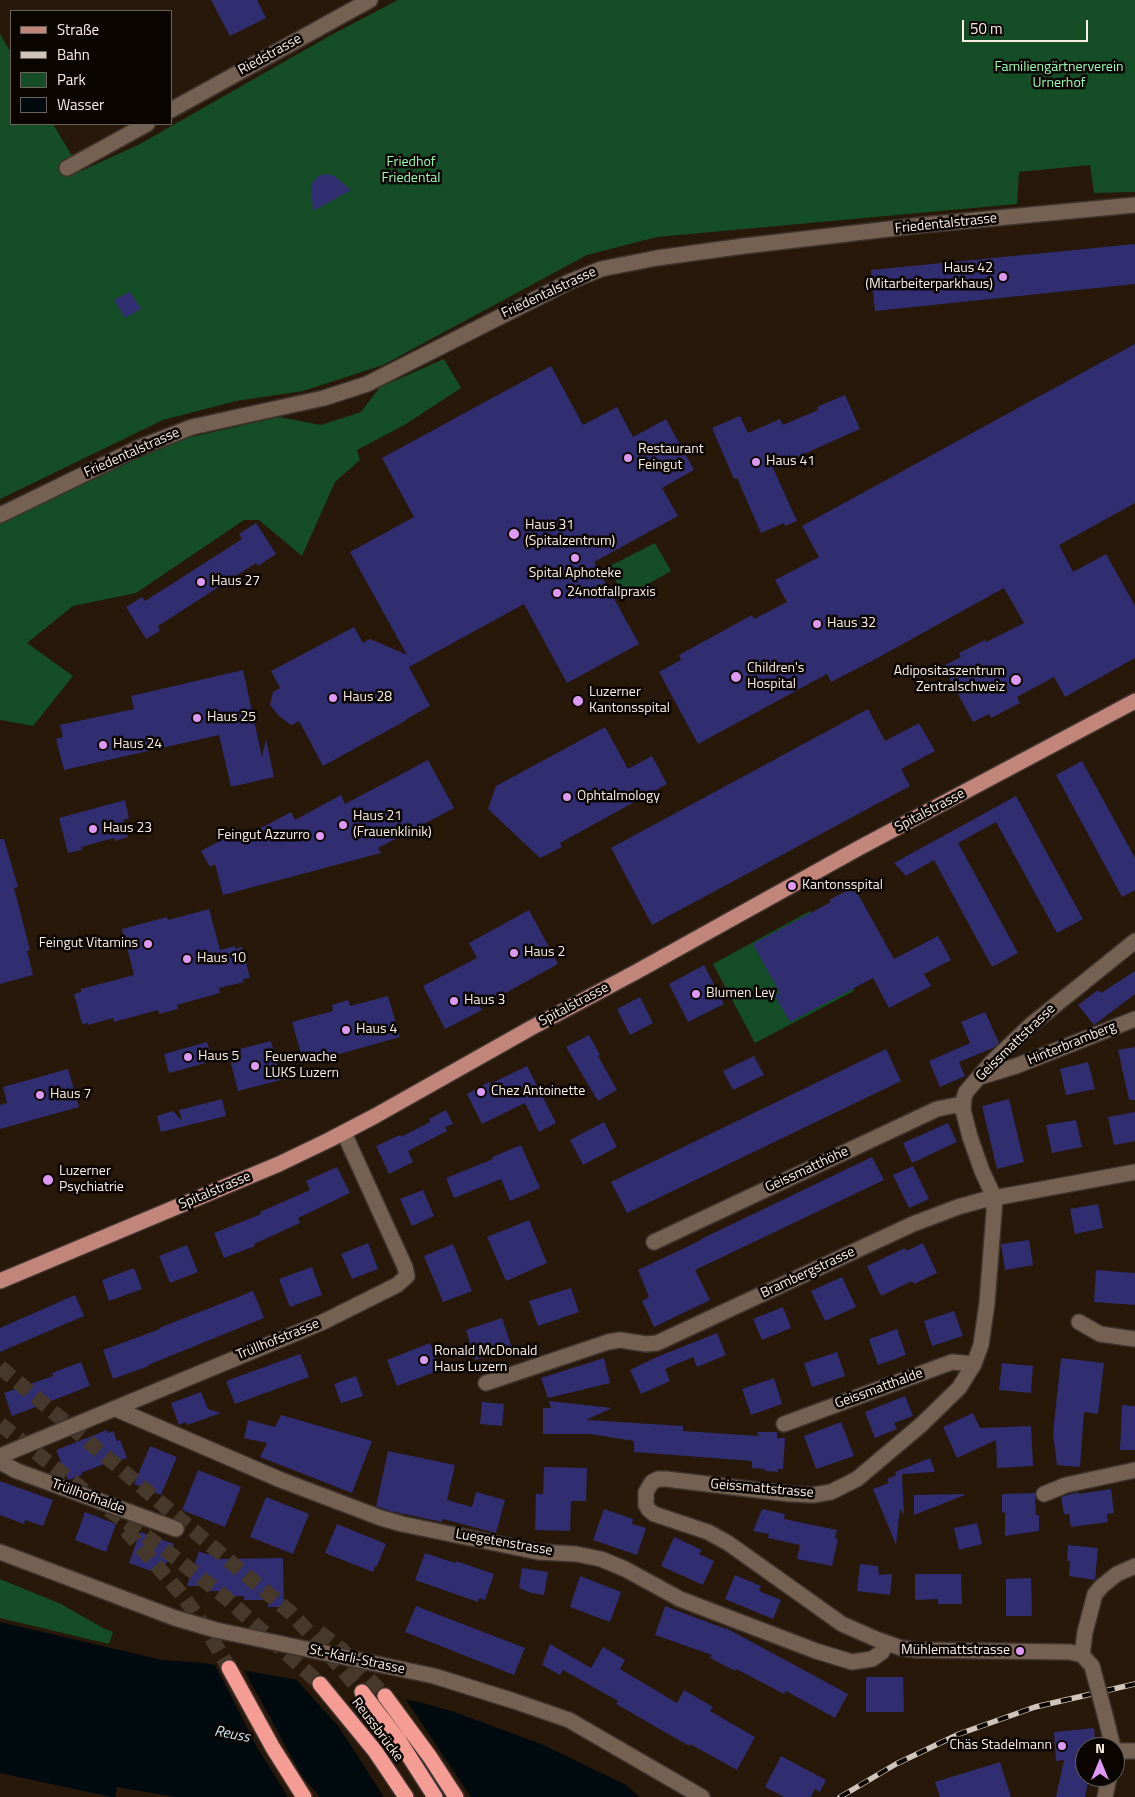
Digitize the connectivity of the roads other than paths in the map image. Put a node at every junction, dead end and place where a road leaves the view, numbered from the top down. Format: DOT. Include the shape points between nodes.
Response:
graph roads {
  1 [pos="370,0"];
  2 [pos="172,109"];
  3 [pos="145,125"];
  4 [pos="67,168"];
  5 [pos="1135,205"];
  6 [pos="0,515"];
  7 [pos="1135,701"];
  8 [pos="1135,941"];
  9 [pos="1135,1019"];
  10 [pos="980,1077"];
  11 [pos="962,1104"];
  12 [pos="344,1133"];
  13 [pos="1135,1172"];
  14 [pos="995,1199"];
  15 [pos="654,1242"];
  16 [pos="0,1281"];
  17 [pos="1079,1322"];
  18 [pos="1135,1339"];
  19 [pos="974,1364"];
  20 [pos="486,1383"];
  21 [pos="116,1409"];
  22 [pos="784,1424"];
  23 [pos="0,1456"];
  24 [pos="0,1462"];
  25 [pos="1135,1470"];
  26 [pos="1044,1494"];
  27 [pos="176,1529"];
  28 [pos="0,1552"];
  29 [pos="1135,1566"];
  30 [pos="887,1643"];
  31 [pos="1087,1660"];
  32 [pos="229,1668"];
  33 [pos="320,1684"];
  34 [pos="362,1692"];
  35 [pos="385,1696"];
  36 [pos="1110,1737"];
  37 [pos="304,1797"];
  38 [pos="406,1797"];
  39 [pos="435,1797"];
  40 [pos="456,1797"];
  41 [pos="702,1797"];
  1 -- 2 [label="street, Riedstrasse"];
  3 -- 4 [label="street"];
  5 -- 6 [label="street, Friedentalstrasse" via="744,246 601,269 367,384 324,398 192,428 138,448"];
  7 -- 12 [label="main road, Spitalstrasse" via="859,848"];
  8 -- 10 [label="street, Geissmattstrasse" via="1032,1024"];
  9 -- 10 [label="street, Hinterbramberg"];
  10 -- 11 [label="street, Geissmattstrasse" via="966,1092"];
  11 -- 14 [label="street" via="982,1172"];
  11 -- 15 [label="street, Geissmatthöhe" via="937,1109"];
  12 -- 16 [label="main road, Spitalstrasse" via="279,1164"];
  12 -- 21 [label="street, Trüllhofstrasse" via="407,1276 397,1285 323,1322"];
  13 -- 14 [label="street, Brambergstrasse"];
  14 -- 19 [label="street, Geissmattstrasse" via="987,1302 981,1345"];
  14 -- 20 [label="street, Brambergstrasse" via="975,1202 913,1224 657,1342 608,1342"];
  17 -- 18 [label="street" via="1100,1334"];
  19 -- 22 [label="street, Geissmatthalde" via="952,1362"];
  19 -- 30 [label="street, Geissmattstrasse" via="959,1388 921,1425 857,1479 831,1492 790,1494 666,1479 652,1482 647,1488 646,1505 654,1514 708,1532 728,1543 842,1624"];
  21 -- 23 [label="street, Trüllhofstrasse"];
  21 -- 30 [label="street, Luegetenstrasse" via="280,1480 381,1518 538,1552 601,1559 680,1598 852,1662 872,1660"];
  24 -- 27 [label="street, Trüllhofhalde"];
  25 -- 26 [label="street" via="1066,1485"];
  28 -- 41 [label="street, St.-Karli-Strasse" via="175,1618 216,1630 434,1676 514,1700 569,1720"];
  29 -- 31 [label="street" via="1117,1574 1095,1594 1086,1625"];
  30 -- 31 [label="street, Geissmattstrasse" via="916,1650 1070,1652"];
  31 -- 36 [label="street, bridge"];
  32 -- 37 [label="highway"];
  33 -- 38 [label="highway, Reussbrücke" via="375,1751"];
  34 -- 39 [label="highway, Reussbrücke" via="398,1738"];
  35 -- 40 [label="highway"];
}
